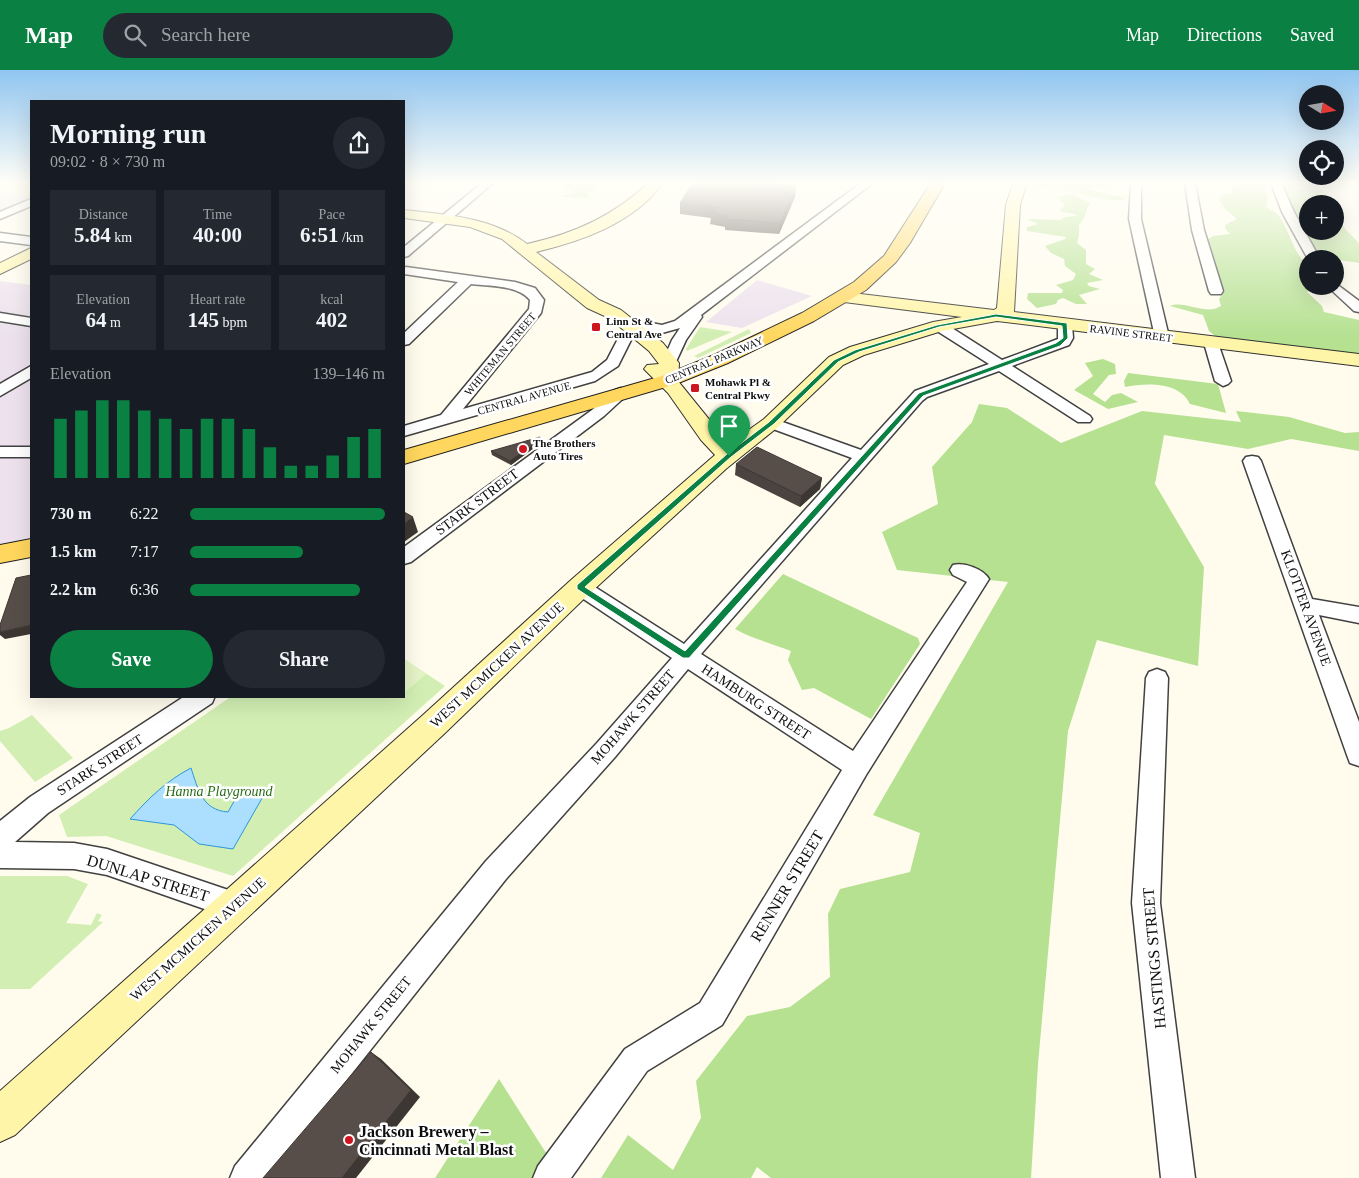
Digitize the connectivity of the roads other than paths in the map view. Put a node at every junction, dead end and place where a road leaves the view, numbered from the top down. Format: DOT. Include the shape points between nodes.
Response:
graph roads {
  1 [pos="425,235"];
  2 [pos="501,235"];
  3 [pos="575,235"];
  4 [pos="799,235"];
  5 [pos="907,235"];
  6 [pos="1011,235"];
  7 [pos="1139,235"];
  8 [pos="1199,235"];
  9 [pos="1301,235"];
  10 [pos="0,237"];
  11 [pos="30,241"];
  12 [pos="523,250"];
  13 [pos="1309,250"];
  14 [pos="405,252"];
  15 [pos="30,254"];
  16 [pos="0,269"];
  17 [pos="405,272"];
  18 [pos="468,280"];
  19 [pos="1216,291"];
  20 [pos="1344,295"];
  21 [pos="844,297"];
  22 [pos="1359,308"];
  23 [pos="701,309"];
  24 [pos="996,316"];
  25 [pos="0,317"];
  26 [pos="30,322"];
  27 [pos="1065,325"];
  28 [pos="938,326"];
  29 [pos="625,330"];
  30 [pos="1162,336"];
  31 [pos="405,340"];
  32 [pos="1210,343"];
  33 [pos="1359,360"];
  34 [pos="1001,366"];
  35 [pos="669,371"];
  36 [pos="30,372"];
  37 [pos="1223,381"];
  38 [pos="0,391"];
  39 [pos="621,393"];
  40 [pos="1084,419"];
  41 [pos="446,420"];
  42 [pos="771,423"];
  43 [pos="405,431"];
  44 [pos="0,452"];
  45 [pos="30,452"];
  46 [pos="729,456"];
  47 [pos="405,457"];
  48 [pos="865,458"];
  49 [pos="1252,461"];
  50 [pos="30,548"];
  51 [pos="0,554"];
  52 [pos="405,556"];
  53 [pos="960,570"];
  54 [pos="580,587"];
  55 [pos="1305,605"];
  56 [pos="1359,614"];
  57 [pos="686,656"];
  58 [pos="1157,678"];
  59 [pos="186,701"];
  60 [pos="1359,755"];
  61 [pos="857,767"];
  62 [pos="0,838"];
  63 [pos="0,854"];
  64 [pos="236,906"];
  65 [pos="0,1120"];
  66 [pos="247,1178"];
  67 [pos="550,1178"];
  68 [pos="1178,1178"];
  1 -- 14 [label="street"];
  2 -- 12 [label="street"];
  3 -- 12 [label="street"];
  4 -- 23 [label="street"];
  5 -- 21 [label="main road, CENTRAL PARKWAY" via="876,274"];
  6 -- 24 [label="street" via="1006,311"];
  7 -- 30 [label="street"];
  8 -- 19 [label="street"];
  9 -- 13 [label="street"];
  10 -- 11 [label="street"];
  12 -- 29 [label="street" via="593,304 615,314"];
  15 -- 16 [label="street"];
  17 -- 18 [label="street, WHITEMAN STREET"];
  18 -- 31 [label="street"];
  18 -- 41 [label="street, WHITEMAN STREET" via="523,288 534,295 538,305"];
  20 -- 22 [label="street"];
  21 -- 24 [label="street, RAVINE STREET"];
  21 -- 35 [label="main road, CENTRAL PARKWAY" via="767,338"];
  23 -- 29 [label="street" via="671,327"];
  23 -- 35 [label="street" via="679,340"];
  24 -- 27 [label="street, RAVINE STREET"];
  24 -- 28 [label="street, WEST MCMICKEN AVENUE"];
  25 -- 26 [label="street"];
  27 -- 30 [label="street, RAVINE STREET"];
  27 -- 34 [label="street, MOHAWK STREET" via="1064,342"];
  28 -- 34 [label="street"];
  28 -- 42 [label="street, WEST MCMICKEN AVENUE" via="846,355"];
  29 -- 35 [label="street" via="654,368"];
  29 -- 41 [label="street, CENTRAL AVENUE" via="618,358 604,373"];
  30 -- 32 [label="street, RAVINE STREET"];
  32 -- 33 [label="street, RAVINE STREET"];
  32 -- 37 [label="street"];
  34 -- 40 [label="street"];
  34 -- 48 [label="street, MOHAWK STREET" via="921,394"];
  35 -- 39 [label="main road, CENTRAL PARKWAY"];
  35 -- 46 [label="street" via="717,447"];
  36 -- 38 [label="street"];
  39 -- 47 [label="main road, CENTRAL PARKWAY"];
  39 -- 52 [label="street, STARK STREET"];
  41 -- 43 [label="street, CENTRAL AVENUE"];
  42 -- 46 [label="street, WEST MCMICKEN AVENUE"];
  42 -- 48 [label="street"];
  44 -- 45 [label="street"];
  46 -- 54 [label="street, WEST MCMICKEN AVENUE"];
  48 -- 57 [label="street, MOHAWK STREET"];
  49 -- 55 [label="street, KLOTTER AVENUE"];
  50 -- 51 [label="main road"];
  53 -- 61 [label="street, RENNER STREET" via="979,579"];
  54 -- 57 [label="street, HAMBURG STREET"];
  54 -- 64 [label="street, WEST MCMICKEN AVENUE"];
  55 -- 56 [label="street"];
  55 -- 60 [label="street, KLOTTER AVENUE"];
  57 -- 61 [label="street, HAMBURG STREET"];
  57 -- 66 [label="street, MOHAWK STREET" via="606,750 496,870"];
  58 -- 68 [label="street, HASTINGS STREET" via="1146,903"];
  59 -- 62 [label="street, STARK STREET"];
  61 -- 67 [label="street, RENNER STREET" via="711,1014 636,1060"];
  63 -- 64 [label="street, DUNLAP STREET" via="74,856 107,862"];
  64 -- 65 [label="street, WEST MCMICKEN AVENUE"];
}
